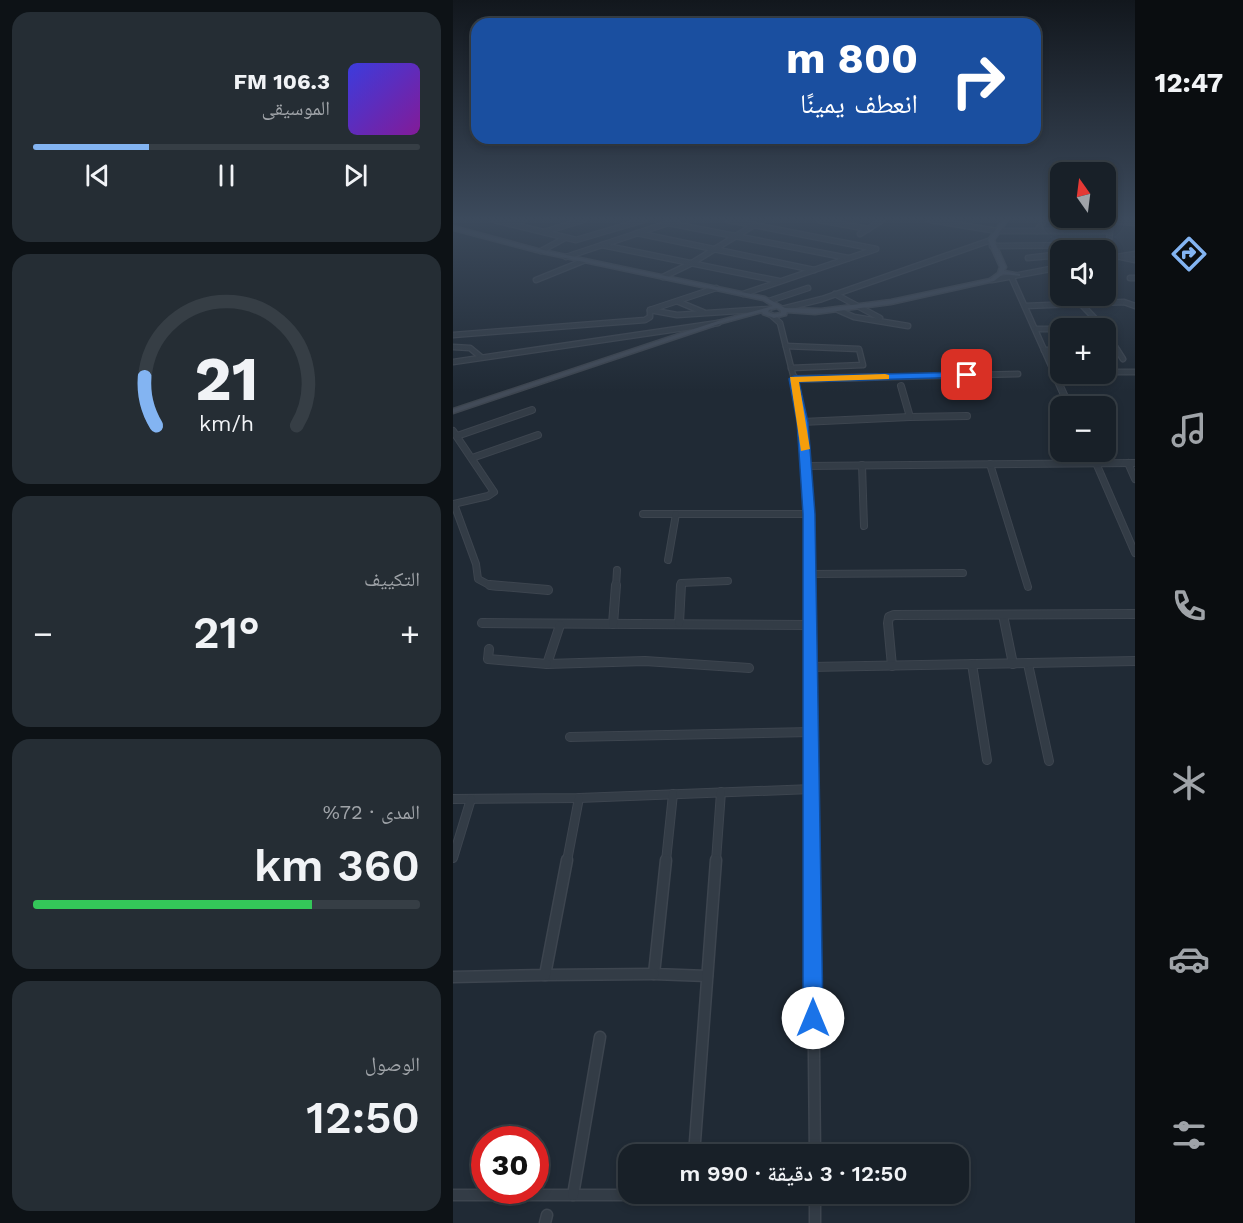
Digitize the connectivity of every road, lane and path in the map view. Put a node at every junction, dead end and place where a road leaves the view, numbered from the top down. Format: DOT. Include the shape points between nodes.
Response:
graph roads {
  1 [pos="543,277"];
  2 [pos="663,277"];
  3 [pos="762,277"];
  4 [pos="793,277"];
  5 [pos="887,277"];
  6 [pos="996,277"];
  7 [pos="1006,277"];
  8 [pos="1012,277"];
  9 [pos="536,280"];
  10 [pos="992,280"];
  11 [pos="781,281"];
  12 [pos="716,288"];
  13 [pos="808,288"];
  14 [pos="743,294"];
  15 [pos="835,294"];
  16 [pos="769,301"];
  17 [pos="679,302"];
  18 [pos="1116,303"];
  19 [pos="1025,306"];
  20 [pos="1050,306"];
  21 [pos="1083,306"];
  22 [pos="1135,306"];
  23 [pos="858,308"];
  24 [pos="650,310"];
  25 [pos="838,310"];
  26 [pos="706,312"];
  27 [pos="776,313"];
  28 [pos="1094,318"];
  29 [pos="882,320"];
  30 [pos="720,322"];
  31 [pos="908,326"];
  32 [pos="1036,329"];
  33 [pos="1050,329"];
  34 [pos="453,335"];
  35 [pos="859,338"];
  36 [pos="786,346"];
  37 [pos="453,347"];
  38 [pos="859,349"];
  39 [pos="1044,350"];
  40 [pos="1050,350"];
  41 [pos="1117,350"];
  42 [pos="481,357"];
  43 [pos="1122,359"];
  44 [pos="1050,360"];
  45 [pos="453,362"];
  46 [pos="791,368"];
  47 [pos="1116,372"];
  48 [pos="1135,372"];
  49 [pos="1018,374"];
  50 [pos="794,379"];
  51 [pos="901,386"];
  52 [pos="532,410"];
  53 [pos="453,411"];
  54 [pos="967,416"];
  55 [pos="910,417"];
  56 [pos="802,422"];
  57 [pos="455,434"];
  58 [pos="538,435"];
  59 [pos="472,458"];
  60 [pos="1094,463"];
  61 [pos="1128,463"];
  62 [pos="1135,463"];
  63 [pos="990,464"];
  64 [pos="862,465"];
  65 [pos="806,466"];
  66 [pos="1135,479"];
  67 [pos="454,504"];
  68 [pos="643,514"];
  69 [pos="676,514"];
  70 [pos="809,514"];
  71 [pos="864,526"];
  72 [pos="463,530"];
  73 [pos="453,532"];
  74 [pos="1135,553"];
  75 [pos="668,560"];
  76 [pos="617,570"];
  77 [pos="963,573"];
  78 [pos="809,574"];
  79 [pos="728,581"];
  80 [pos="1029,587"];
  81 [pos="548,590"];
  82 [pos="1135,614"];
  83 [pos="1003,615"];
  84 [pos="481,623"];
  85 [pos="679,623"];
  86 [pos="613,624"];
  87 [pos="810,625"];
  88 [pos="559,626"];
  89 [pos="489,649"];
  90 [pos="1135,661"];
  91 [pos="547,664"];
  92 [pos="972,664"];
  93 [pos="1013,664"];
  94 [pos="1028,664"];
  95 [pos="892,666"];
  96 [pos="811,667"];
  97 [pos="749,669"];
  98 [pos="811,732"];
  99 [pos="570,737"];
  100 [pos="987,760"];
  101 [pos="1049,761"];
  102 [pos="811,789"];
  103 [pos="721,792"];
  104 [pos="673,794"];
  105 [pos="579,798"];
  106 [pos="453,799"];
  107 [pos="471,799"];
  108 [pos="453,858"];
  109 [pos="654,974"];
  110 [pos="545,975"];
  111 [pos="707,976"];
  112 [pos="453,977"];
  113 [pos="600,1037"];
  114 [pos="695,1144"];
  115 [pos="815,1144"];
  116 [pos="453,1195"];
  117 [pos="573,1195"];
  118 [pos="618,1195"];
  119 [pos="815,1204"];
  120 [pos="815,1223"];
  1 -- 9 [label="street"];
  2 -- 12 [label="main road"];
  3 -- 11 [label="street"];
  4 -- 11 [label="street"];
  5 -- 15 [label="street"];
  6 -- 10 [label="main road"];
  7 -- 10 [label="street"];
  8 -- 19 [label="street"];
  10 -- 23 [label="main road"];
  11 -- 14 [label="street"];
  12 -- 14 [label="main road"];
  12 -- 17 [label="street"];
  13 -- 16 [label="street"];
  14 -- 16 [label="main road"];
  15 -- 23 [label="street"];
  15 -- 27 [label="street"];
  16 -- 27 [label="main road"];
  17 -- 24 [label="street"];
  17 -- 26 [label="street"];
  18 -- 22 [label="street"];
  19 -- 20 [label="street"];
  19 -- 32 [label="street"];
  21 -- 28 [label="street"];
  23 -- 25 [label="main road"];
  23 -- 29 [label="street"];
  24 -- 26 [label="street" via="668,315"];
  24 -- 34 [label="street" via="650,317 639,321"];
  25 -- 27 [label="main road"];
  25 -- 29 [label="street" via="854,317"];
  26 -- 27 [label="street"];
  27 -- 30 [label="main road"];
  27 -- 36 [label="street"];
  29 -- 31 [label="street"];
  30 -- 42 [label="street"];
  30 -- 53 [label="main road"];
  32 -- 33 [label="street"];
  32 -- 39 [label="street"];
  35 -- 38 [label="street"];
  36 -- 38 [label="street"];
  36 -- 46 [label="street"];
  37 -- 42 [label="street" via="469,348"];
  38 -- 46 [label="street" via="861,367"];
  39 -- 40 [label="street"];
  39 -- 44 [label="street"];
  41 -- 43 [label="street"];
  42 -- 45 [label="street"];
  46 -- 50 [label="street"];
  47 -- 48 [label="street"];
  49 -- 50 [label="street"];
  50 -- 56 [label="street"];
  51 -- 55 [label="street"];
  52 -- 57 [label="street"];
  54 -- 55 [label="street"];
  55 -- 56 [label="street"];
  56 -- 65 [label="street"];
  57 -- 59 [label="street"];
  58 -- 59 [label="street"];
  59 -- 67 [label="street" via="494,493"];
  60 -- 61 [label="street"];
  60 -- 63 [label="street"];
  60 -- 74 [label="street"];
  61 -- 62 [label="street"];
  61 -- 66 [label="street"];
  63 -- 64 [label="street"];
  63 -- 80 [label="street"];
  64 -- 65 [label="street"];
  64 -- 71 [label="street"];
  65 -- 70 [label="street"];
  67 -- 72 [label="street"];
  68 -- 69 [label="street"];
  69 -- 70 [label="street"];
  69 -- 75 [label="street"];
  70 -- 78 [label="street"];
  72 -- 73 [label="street"];
  72 -- 81 [label="street" via="479,579 491,586"];
  76 -- 86 [label="street"];
  77 -- 78 [label="street"];
  78 -- 87 [label="street"];
  79 -- 85 [label="street" via="681,584"];
  82 -- 83 [label="street"];
  83 -- 93 [label="street"];
  83 -- 95 [label="street" via="889,617"];
  84 -- 88 [label="street"];
  85 -- 86 [label="street"];
  85 -- 87 [label="street"];
  86 -- 88 [label="street"];
  87 -- 96 [label="street"];
  88 -- 91 [label="street"];
  89 -- 91 [label="street" via="488,659"];
  90 -- 94 [label="street"];
  91 -- 97 [label="street" via="645,661"];
  92 -- 93 [label="street"];
  92 -- 95 [label="street"];
  92 -- 100 [label="street"];
  93 -- 94 [label="street"];
  94 -- 101 [label="street"];
  95 -- 96 [label="street"];
  96 -- 98 [label="street"];
  98 -- 99 [label="street"];
  98 -- 102 [label="street"];
  102 -- 103 [label="street"];
  102 -- 115 [label="street"];
  103 -- 104 [label="street"];
  103 -- 111 [label="street"];
  104 -- 105 [label="street"];
  104 -- 109 [label="street"];
  105 -- 107 [label="street"];
  105 -- 110 [label="street"];
  106 -- 107 [label="street"];
  107 -- 108 [label="street"];
  109 -- 110 [label="street"];
  109 -- 111 [label="street"];
  110 -- 112 [label="street"];
  111 -- 114 [label="street"];
  113 -- 117 [label="street"];
  116 -- 117 [label="street"];
  117 -- 118 [label="street"];
  119 -- 120 [label="street"];
}
